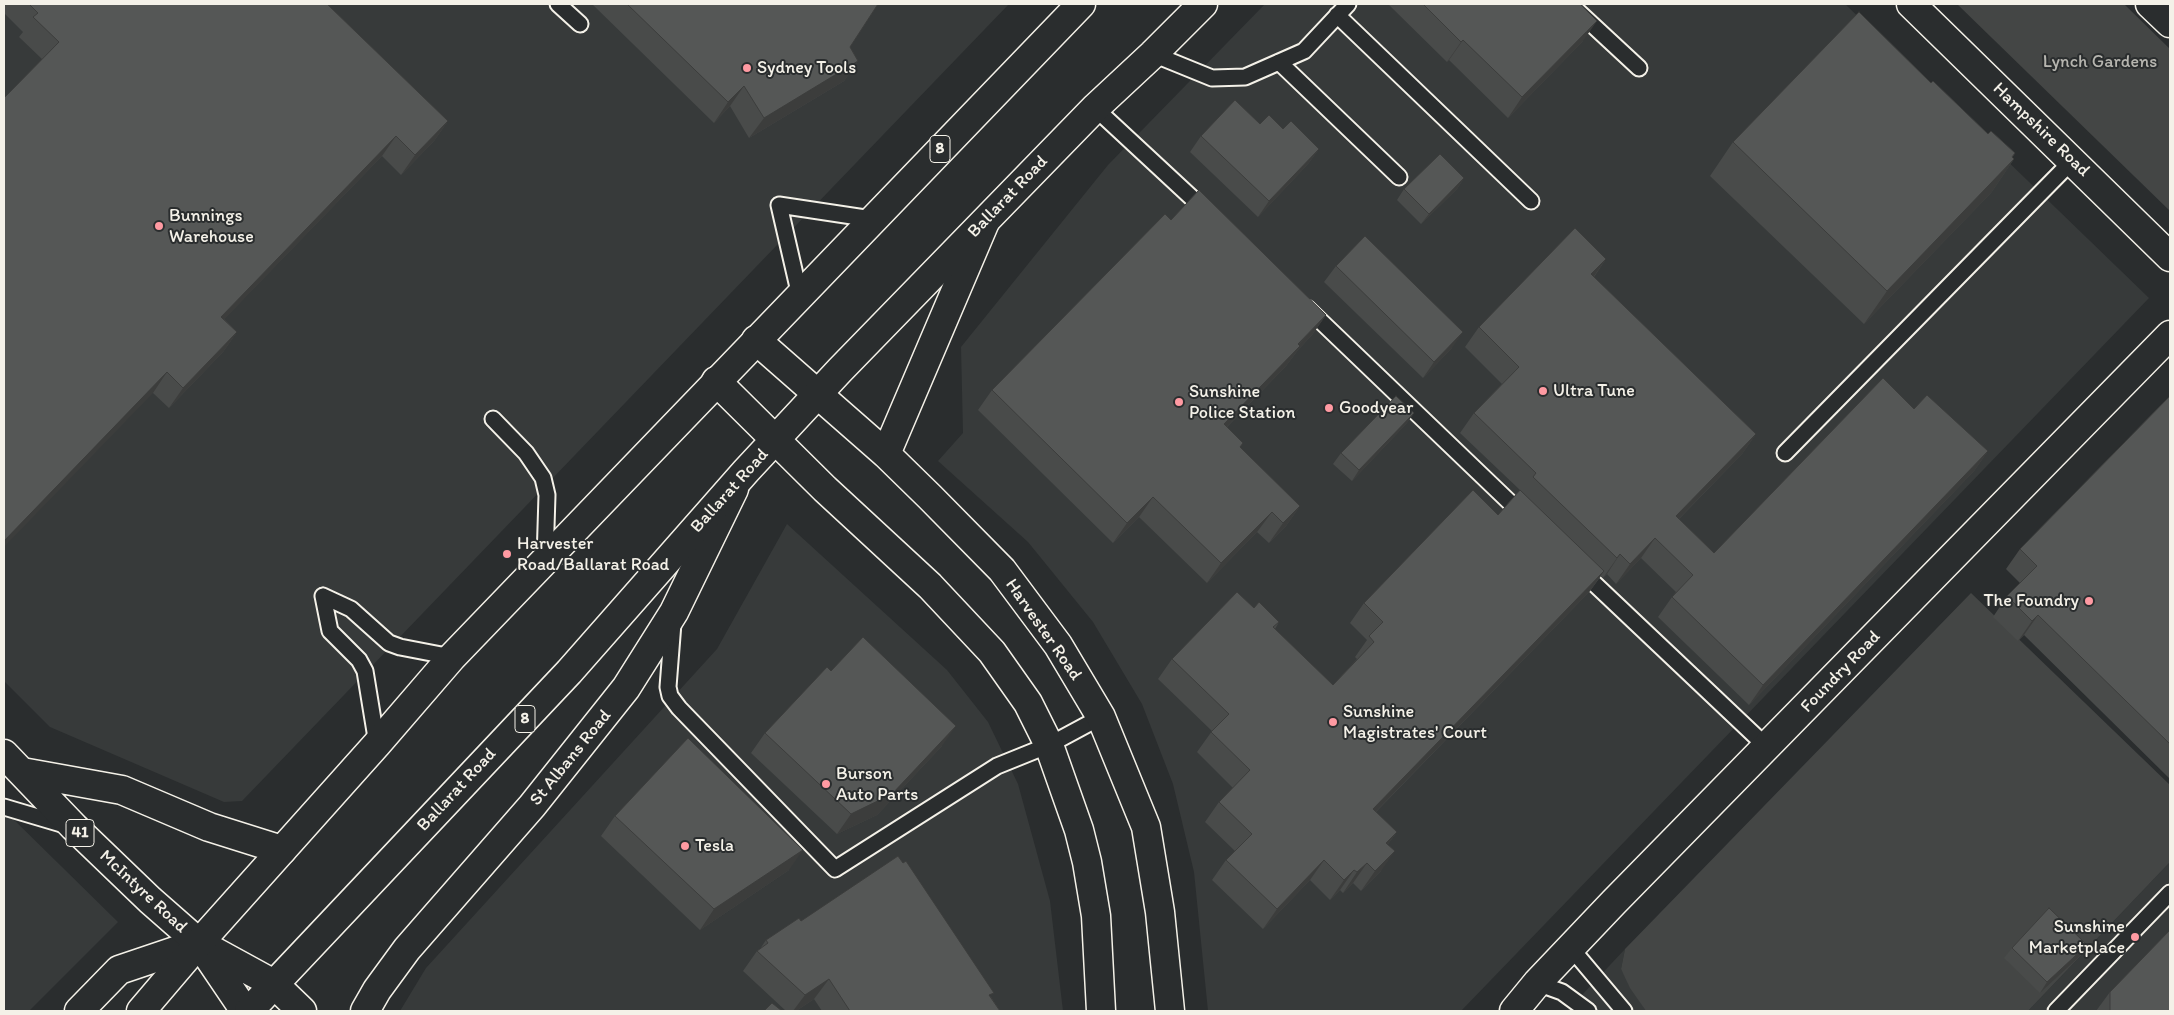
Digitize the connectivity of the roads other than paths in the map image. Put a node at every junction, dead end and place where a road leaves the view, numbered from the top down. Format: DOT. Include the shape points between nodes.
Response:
graph roads {
  1 [pos="558,4"];
  2 [pos="1081,4"];
  3 [pos="1203,4"];
  4 [pos="1348,4"];
  5 [pos="1570,4"];
  6 [pos="1911,4"];
  7 [pos="2150,4"];
  8 [pos="1337,15"];
  9 [pos="2170,23"];
  10 [pos="580,24"];
  11 [pos="1153,54"];
  12 [pos="1279,62"];
  13 [pos="1639,68"];
  14 [pos="1095,108"];
  15 [pos="2072,161"];
  16 [pos="1398,176"];
  17 [pos="1531,201"];
  18 [pos="872,219"];
  19 [pos="986,220"];
  20 [pos="1216,220"];
  21 [pos="2170,257"];
  22 [pos="1294,295"];
  23 [pos="800,296"];
  24 [pos="2170,335"];
  25 [pos="756,340"];
  26 [pos="716,381"];
  27 [pos="819,395"];
  28 [pos="493,419"];
  29 [pos="776,440"];
  30 [pos="1785,453"];
  31 [pos="886,454"];
  32 [pos="739,479"];
  33 [pos="1536,528"];
  34 [pos="545,560"];
  35 [pos="1571,562"];
  36 [pos="674,612"];
  37 [pos="452,657"];
  38 [pos="1101,717"];
  39 [pos="377,744"];
  40 [pos="1050,745"];
  41 [pos="1767,747"];
  42 [pos="13,763"];
  43 [pos="4,807"];
  44 [pos="74,827"];
  45 [pos="282,850"];
  46 [pos="2170,893"];
  47 [pos="198,943"];
  48 [pos="1571,948"];
  49 [pos="1537,983"];
  50 [pos="274,984"];
  51 [pos="79,1011"];
  52 [pos="141,1011"];
  53 [pos="247,1011"];
  54 [pos="302,1011"];
  55 [pos="365,1011"];
  56 [pos="1102,1011"];
  57 [pos="1170,1011"];
  58 [pos="1514,1011"];
  59 [pos="1588,1011"];
  60 [pos="1624,1011"];
  61 [pos="2056,1011"];
  1 -- 10 [label="lane"];
  2 -- 18 [label="main road, 8"];
  3 -- 11 [label="main road, Ballarat Road / 8"];
  4 -- 8 [label="lane"];
  5 -- 13 [label="lane"];
  6 -- 15 [label="main road, Hampshire Road"];
  7 -- 9 [label="main road"];
  8 -- 12 [label="lane" via="1304,51"];
  8 -- 17 [label="lane"];
  11 -- 12 [label="lane" via="1212,78 1245,78"];
  11 -- 14 [label="main road, Ballarat Road / 8"];
  12 -- 16 [label="lane"];
  14 -- 19 [label="main road, Ballarat Road / 8"];
  14 -- 20 [label="lane"];
  15 -- 21 [label="main road, Hampshire Road"];
  15 -- 30 [label="lane"];
  18 -- 23 [label="main road, 8"];
  18 -- 23 [label="lane" via="779,205"];
  19 -- 27 [label="main road, Ballarat Road / 8"];
  19 -- 31 [label="main road"];
  22 -- 33 [label="lane"];
  23 -- 25 [label="main road, 8"];
  24 -- 41 [label="main road, Foundry Road"];
  25 -- 26 [label="main road, 8"];
  25 -- 27 [label="main road, Harvester Road"];
  26 -- 29 [label="main road"];
  26 -- 34 [label="main road, 8"];
  27 -- 29 [label="main road, Ballarat Road / 8"];
  27 -- 31 [label="main road, Harvester Road"];
  28 -- 34 [label="lane" via="526,453 543,478 548,495"];
  29 -- 32 [label="main road, Ballarat Road / 8"];
  29 -- 40 [label="main road" via="930,586 992,652 1028,703"];
  31 -- 38 [label="main road, Harvester Road" via="1002,570 1058,645"];
  32 -- 36 [label="main road, St Albans Road"];
  32 -- 50 [label="main road, Ballarat Road / 8" via="570,672"];
  34 -- 37 [label="main road, 8"];
  35 -- 41 [label="lane"];
  36 -- 40 [label="lane" via="668,674 670,696 683,714 712,740 835,869 997,766"];
  36 -- 55 [label="main road, St Albans Road" via="606,714 532,806 407,949"];
  37 -- 39 [label="main road, 8"];
  37 -- 39 [label="lane" via="389,643 351,609 323,596 330,631 359,660 365,671"];
  38 -- 40 [label="lane"];
  38 -- 57 [label="main road, Harvester Road" via="1146,826 1160,912"];
  39 -- 45 [label="main road, 8"];
  40 -- 56 [label="main road" via="1087,862 1096,916"];
  41 -- 48 [label="main road, Foundry Road"];
  42 -- 44 [label="main road, McIntyre Road / 41"];
  42 -- 45 [label="main road" via="122,790 209,827"];
  43 -- 44 [label="lane"];
  44 -- 47 [label="main road, McIntyre Road / 41"];
  45 -- 47 [label="main road, 8"];
  46 -- 61 [label="lane"];
  47 -- 50 [label="main road, 41"];
  47 -- 51 [label="main road" via="119,970"];
  47 -- 52 [label="main road, 8"];
  47 -- 53 [label="main road, 41"];
  48 -- 49 [label="main road, Foundry Road"];
  48 -- 60 [label="lane"];
  49 -- 58 [label="main road, Foundry Road"];
  49 -- 59 [label="lane" via="1562,992"];
  50 -- 53 [label="main road, Ballarat Road / 8"];
  50 -- 54 [label="main road, 41"];
}
